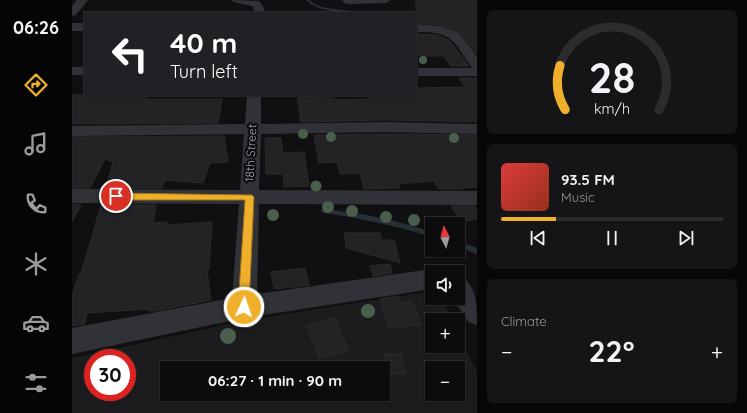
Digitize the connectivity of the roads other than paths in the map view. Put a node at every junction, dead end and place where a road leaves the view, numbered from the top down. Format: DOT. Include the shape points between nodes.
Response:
graph roads {
  1 [pos="83,0"];
  2 [pos="237,0"];
  3 [pos="347,0"];
  4 [pos="386,0"];
  5 [pos="257,8"];
  6 [pos="72,13"];
  7 [pos="72,27"];
  8 [pos="84,27"];
  9 [pos="417,28"];
  10 [pos="477,65"];
  11 [pos="72,71"];
  12 [pos="84,71"];
  13 [pos="417,72"];
  14 [pos="477,72"];
  15 [pos="254,96"];
  16 [pos="477,129"];
  17 [pos="253,130"];
  18 [pos="72,131"];
  19 [pos="72,196"];
  20 [pos="249,197"];
  21 [pos="477,198"];
  22 [pos="425,280"];
  23 [pos="465,296"];
  24 [pos="244,307"];
  25 [pos="477,314"];
  26 [pos="72,341"];
  1 -- 6 [label="street"];
  2 -- 5 [label="street"];
  3 -- 4 [label="street"];
  7 -- 8 [label="street"];
  9 -- 10 [label="street" via="443,29 453,33"];
  11 -- 12 [label="street"];
  13 -- 14 [label="street"];
  15 -- 17 [label="street, 18th Street"];
  16 -- 17 [label="street" via="386,127"];
  17 -- 18 [label="street"];
  17 -- 20 [label="street, 18th Street"];
  19 -- 20 [label="street"];
  20 -- 21 [label="street"];
  20 -- 24 [label="street, 18th Street"];
  22 -- 24 [label="street"];
  23 -- 25 [label="street"];
  24 -- 26 [label="street"];
}
